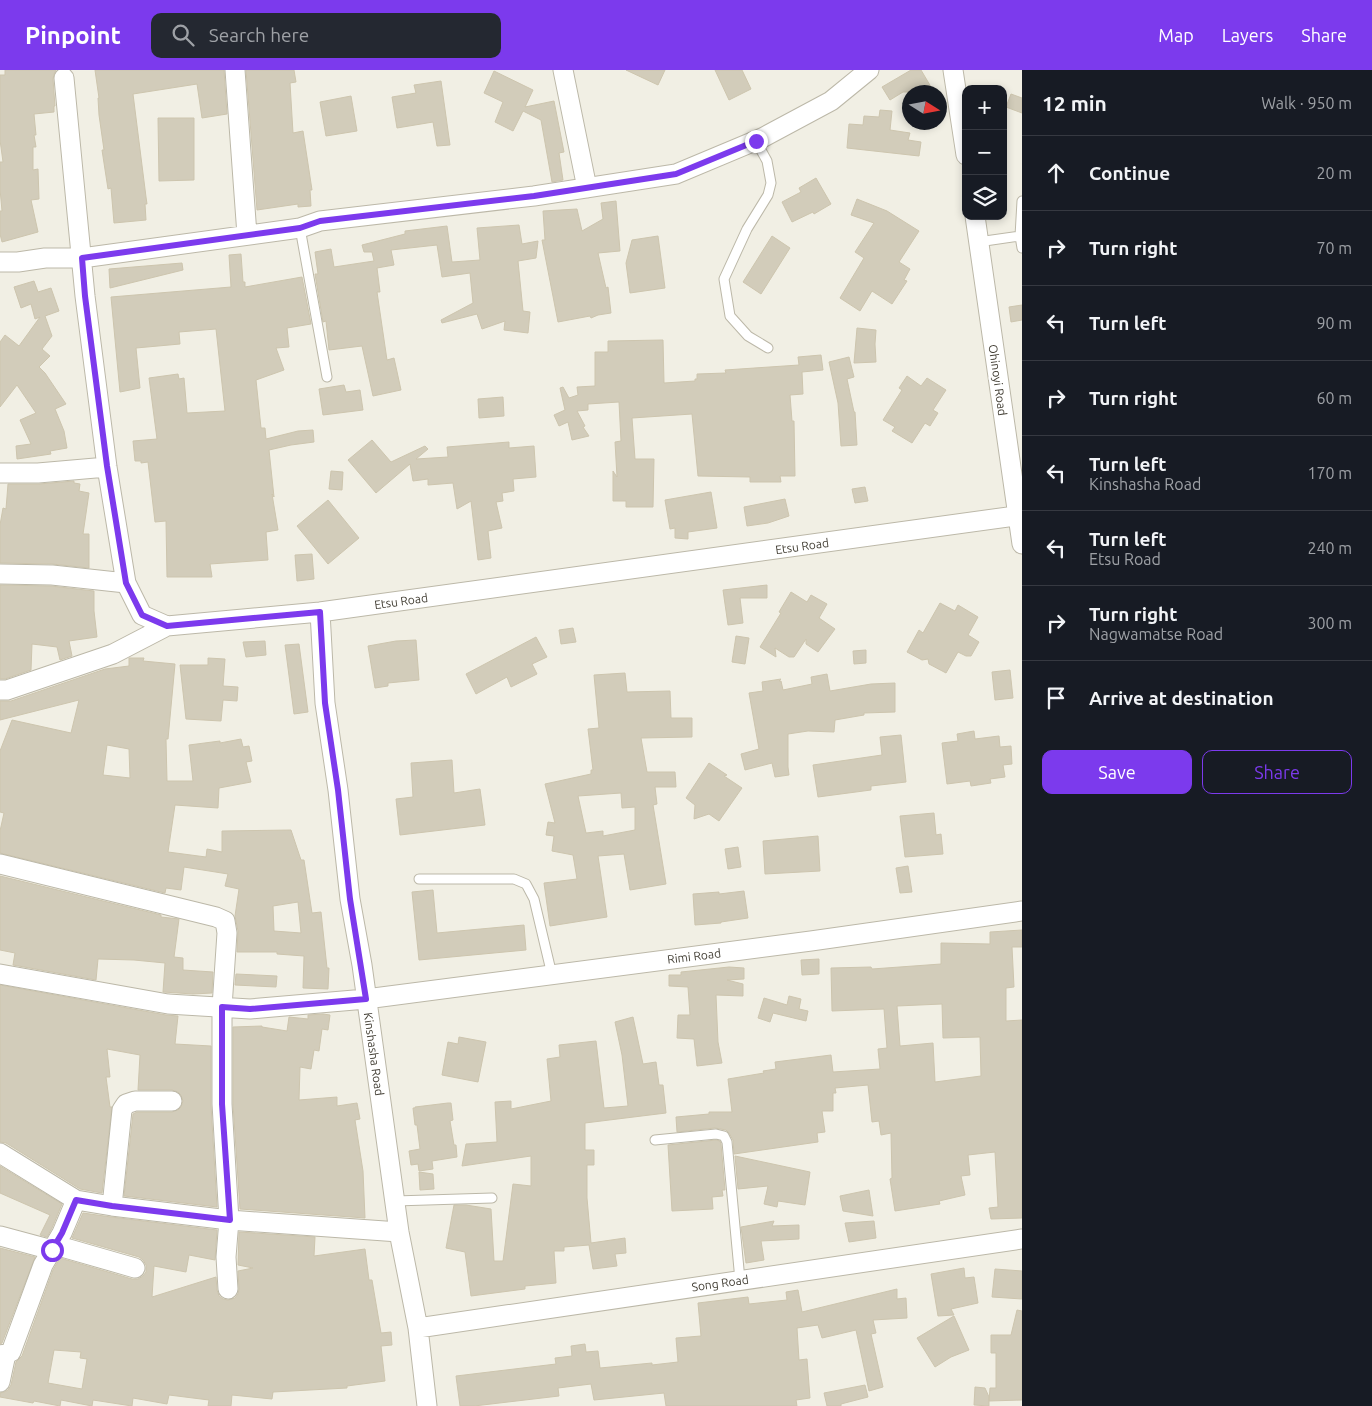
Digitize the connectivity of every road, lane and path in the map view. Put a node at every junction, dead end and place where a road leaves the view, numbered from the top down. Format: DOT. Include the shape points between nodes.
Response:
graph roads {
  1 [pos="235,70"];
  2 [pos="563,70"];
  3 [pos="869,70"];
  4 [pos="953,70"];
  5 [pos="64,78"];
  6 [pos="962,130"];
  7 [pos="756,141"];
  8 [pos="587,188"];
  9 [pos="1022,201"];
  10 [pos="975,220"];
  11 [pos="300,228"];
  12 [pos="247,235"];
  13 [pos="1020,236"];
  14 [pos="978,242"];
  15 [pos="1022,248"];
  16 [pos="82,258"];
  17 [pos="0,262"];
  18 [pos="768,348"];
  19 [pos="327,377"];
  20 [pos="107,466"];
  21 [pos="0,473"];
  22 [pos="1020,515"];
  23 [pos="1022,544"];
  24 [pos="0,574"];
  25 [pos="126,583"];
  26 [pos="320,612"];
  27 [pos="167,626"];
  28 [pos="0,690"];
  29 [pos="0,864"];
  30 [pos="419,879"];
  31 [pos="1022,911"];
  32 [pos="0,974"];
  33 [pos="552,974"];
  34 [pos="366,999"];
  35 [pos="222,1007"];
  36 [pos="172,1101"];
  37 [pos="655,1140"];
  38 [pos="0,1153"];
  39 [pos="492,1198"];
  40 [pos="76,1200"];
  41 [pos="395,1202"];
  42 [pos="112,1206"];
  43 [pos="230,1220"];
  44 [pos="399,1232"];
  45 [pos="0,1236"];
  46 [pos="1022,1238"];
  47 [pos="54,1247"];
  48 [pos="135,1268"];
  49 [pos="740,1280"];
  50 [pos="228,1289"];
  51 [pos="418,1328"];
  52 [pos="3,1355"];
  53 [pos="0,1382"];
  54 [pos="427,1406"];
  1 -- 12 [label="street"];
  2 -- 8 [label="street"];
  3 -- 7 [label="street" via="832,101"];
  4 -- 6 [label="street"];
  5 -- 16 [label="street, Etsu Road"];
  7 -- 8 [label="street" via="676,174"];
  7 -- 18 [label="lane" via="767,161 771,183 768,196 747,229 724,279 730,316 748,336"];
  8 -- 11 [label="street" via="320,221"];
  9 -- 13 [label="lane"];
  10 -- 14 [label="street, Ohinoyi Road"];
  11 -- 12 [label="street"];
  11 -- 19 [label="lane"];
  12 -- 16 [label="street"];
  13 -- 14 [label="lane"];
  13 -- 15 [label="lane"];
  14 -- 22 [label="street, Ohinoyi Road"];
  16 -- 17 [label="street"];
  16 -- 20 [label="street, Etsu Road"];
  20 -- 21 [label="street"];
  20 -- 25 [label="street, Etsu Road"];
  22 -- 23 [label="street, Ohinoyi Road"];
  22 -- 26 [label="street, Etsu Road"];
  24 -- 25 [label="street" via="52,575"];
  25 -- 27 [label="street, Etsu Road" via="142,615"];
  26 -- 27 [label="street, Etsu Road"];
  26 -- 34 [label="street, Kinshasha Road" via="325,703"];
  27 -- 28 [label="street" via="114,654"];
  29 -- 35 [label="street" via="225,921"];
  30 -- 33 [label="lane" via="514,879 526,884 534,899"];
  31 -- 33 [label="street, Rimi Road"];
  32 -- 35 [label="street, Rimi Road" via="168,1004"];
  33 -- 34 [label="street, Rimi Road"];
  34 -- 35 [label="street, Rimi Road" via="250,1009"];
  34 -- 41 [label="street, Kinshasha Road"];
  35 -- 43 [label="street" via="222,1104"];
  36 -- 42 [label="street" via="135,1101 126,1104 122,1110"];
  37 -- 49 [label="lane" via="724,1136"];
  38 -- 40 [label="street"];
  39 -- 41 [label="lane"];
  40 -- 42 [label="street"];
  40 -- 47 [label="street"];
  41 -- 44 [label="street, Kinshasha Road"];
  42 -- 43 [label="street"];
  43 -- 44 [label="street"];
  43 -- 50 [label="street" via="226,1257"];
  44 -- 51 [label="street, Kinshasha Road"];
  45 -- 47 [label="street"];
  46 -- 49 [label="street, Song Road"];
  47 -- 48 [label="street"];
  47 -- 52 [label="street" via="43,1265 11,1352"];
  49 -- 51 [label="street, Song Road"];
  51 -- 54 [label="street, Kinshasha Road"];
  52 -- 53 [label="street"];
}
